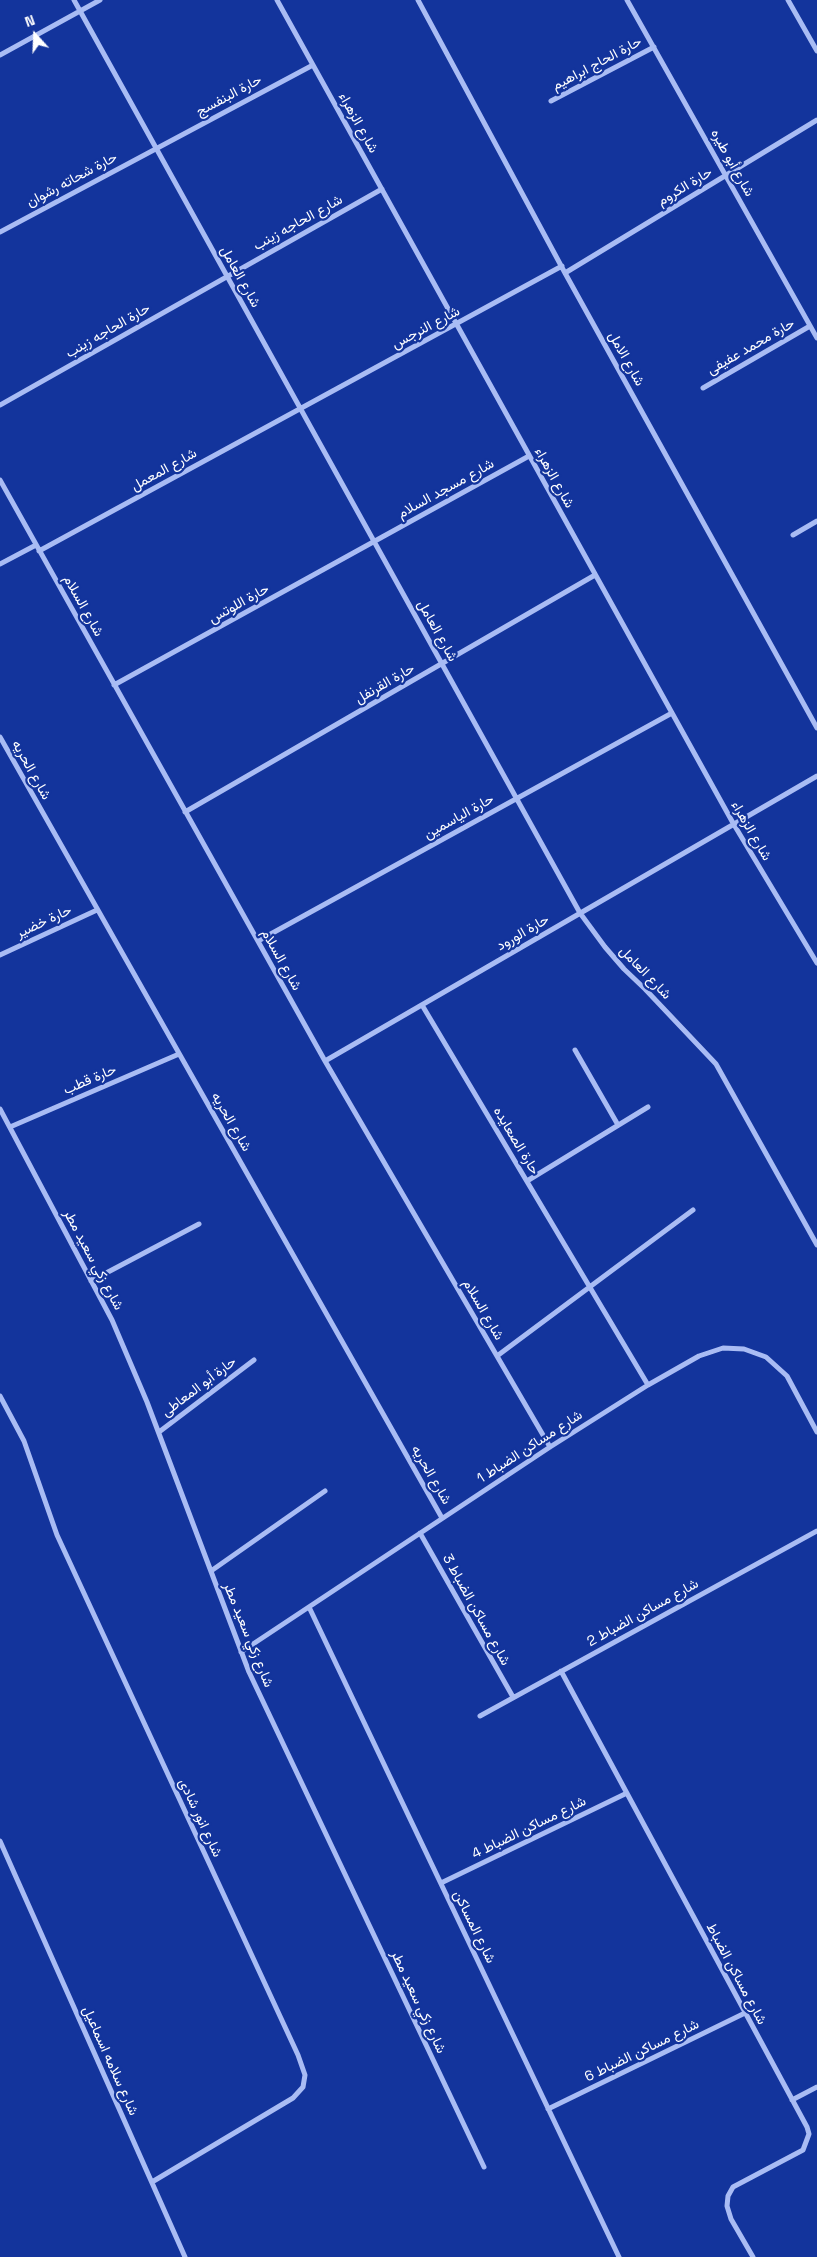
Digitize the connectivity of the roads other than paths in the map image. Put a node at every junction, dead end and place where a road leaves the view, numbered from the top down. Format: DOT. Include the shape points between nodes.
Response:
graph roads {
  1 [pos="74,0"];
  2 [pos="100,0"];
  3 [pos="277,0"];
  4 [pos="418,0"];
  5 [pos="627,0"];
  6 [pos="788,0"];
  7 [pos="80,11"];
  8 [pos="654,47"];
  9 [pos="817,51"];
  10 [pos="0,55"];
  11 [pos="313,65"];
  12 [pos="551,101"];
  13 [pos="817,120"];
  14 [pos="156,148"];
  15 [pos="726,175"];
  16 [pos="382,189"];
  17 [pos="0,232"];
  18 [pos="562,266"];
  19 [pos="566,273"];
  20 [pos="226,276"];
  21 [pos="456,324"];
  22 [pos="810,326"];
  23 [pos="817,338"];
  24 [pos="703,388"];
  25 [pos="0,404"];
  26 [pos="300,408"];
  27 [pos="529,456"];
  28 [pos="0,480"];
  29 [pos="817,521"];
  30 [pos="793,535"];
  31 [pos="374,542"];
  32 [pos="36,545"];
  33 [pos="39,551"];
  34 [pos="0,564"];
  35 [pos="595,576"];
  36 [pos="442,664"];
  37 [pos="114,685"];
  38 [pos="672,714"];
  39 [pos="817,728"];
  40 [pos="0,737"];
  41 [pos="817,776"];
  42 [pos="517,799"];
  43 [pos="185,812"];
  44 [pos="733,823"];
  45 [pos="97,910"];
  46 [pos="580,913"];
  47 [pos="258,941"];
  48 [pos="0,955"];
  49 [pos="817,963"];
  50 [pos="422,1005"];
  51 [pos="574,1050"];
  52 [pos="179,1054"];
  53 [pos="325,1061"];
  54 [pos="648,1108"];
  55 [pos="0,1109"];
  56 [pos="618,1125"];
  57 [pos="10,1127"];
  58 [pos="526,1181"];
  59 [pos="693,1210"];
  60 [pos="199,1224"];
  61 [pos="817,1246"];
  62 [pos="91,1281"];
  63 [pos="591,1288"];
  64 [pos="497,1356"];
  65 [pos="254,1360"];
  66 [pos="648,1385"];
  67 [pos="0,1396"];
  68 [pos="159,1432"];
  69 [pos="817,1432"];
  70 [pos="550,1447"];
  71 [pos="325,1491"];
  72 [pos="442,1518"];
  73 [pos="817,1531"];
  74 [pos="420,1533"];
  75 [pos="211,1571"];
  76 [pos="309,1607"];
  77 [pos="241,1652"];
  78 [pos="561,1671"];
  79 [pos="513,1697"];
  80 [pos="480,1716"];
  81 [pos="627,1793"];
  82 [pos="0,1841"];
  83 [pos="441,1883"];
  84 [pos="745,2014"];
  85 [pos="817,2087"];
  86 [pos="792,2100"];
  87 [pos="548,2109"];
  88 [pos="484,2167"];
  89 [pos="152,2182"];
  90 [pos="185,2257"];
  91 [pos="619,2257"];
  92 [pos="753,2257"];
  1 -- 7 [label="street, شارع العامل"];
  2 -- 7 [label="street"];
  3 -- 11 [label="street, شارع الزهراء"];
  4 -- 18 [label="street, شارع الامل"];
  5 -- 8 [label="street, شارع أبو طيره"];
  6 -- 9 [label="street"];
  7 -- 10 [label="street"];
  7 -- 14 [label="street, شارع العامل"];
  8 -- 12 [label="street, حارة الحاج ابراهيم"];
  8 -- 15 [label="street, شارع أبو طيره"];
  11 -- 14 [label="street, حارة البنفسج"];
  11 -- 16 [label="street, شارع الزهراء"];
  13 -- 15 [label="street, حارة الكروم"];
  14 -- 17 [label="street, حارة شحاته رشوان"];
  14 -- 20 [label="street, شارع العامل"];
  15 -- 19 [label="street, حارة الكروم"];
  15 -- 22 [label="street, شارع أبو طيره"];
  16 -- 20 [label="street, شارع الحاجه زينب"];
  16 -- 21 [label="street, شارع الزهراء"];
  18 -- 19 [label="street, شارع الامل"];
  18 -- 21 [label="street, شارع النرجس"];
  19 -- 39 [label="street, شارع الامل"];
  20 -- 25 [label="street, حارة الحاجه زينب"];
  20 -- 26 [label="street, شارع العامل"];
  21 -- 26 [label="street, شارع النرجس"];
  21 -- 27 [label="street, شارع الزهراء"];
  22 -- 23 [label="street, شارع أبو طيره"];
  22 -- 24 [label="street, حارة محمد عفيفى"];
  26 -- 31 [label="street, شارع العامل"];
  26 -- 33 [label="street, شارع المعمل"];
  27 -- 31 [label="street, شارع مسجد السلام"];
  27 -- 35 [label="street, شارع الزهراء"];
  28 -- 32 [label="street, شارع السلام"];
  29 -- 30 [label="street"];
  31 -- 36 [label="street, شارع العامل"];
  31 -- 37 [label="street, حارة اللوتس"];
  32 -- 33 [label="street, شارع السلام"];
  32 -- 34 [label="street"];
  33 -- 37 [label="street, شارع السلام"];
  35 -- 36 [label="street, حارة القرنفل"];
  35 -- 38 [label="street, شارع الزهراء"];
  36 -- 42 [label="street, شارع العامل"];
  36 -- 43 [label="street, حارة القرنفل"];
  37 -- 43 [label="street, شارع السلام"];
  38 -- 42 [label="street, حارة الياسمين"];
  38 -- 44 [label="street, شارع الزهراء"];
  40 -- 45 [label="street, شارع الحريه"];
  41 -- 44 [label="street, حارة الورود"];
  42 -- 46 [label="street, شارع العامل"];
  42 -- 47 [label="street, حارة الياسمين"];
  43 -- 47 [label="street, شارع السلام"];
  44 -- 46 [label="street, حارة الورود"];
  44 -- 49 [label="street, شارع الزهراء"];
  45 -- 48 [label="street, حارة خضير"];
  45 -- 52 [label="street, شارع الحريه"];
  46 -- 50 [label="street, حارة الورود"];
  46 -- 61 [label="street, شارع العامل" via="605,948 716,1064"];
  47 -- 53 [label="street, شارع السلام"];
  50 -- 53 [label="street, حارة الورود"];
  50 -- 58 [label="street, حارة الصعايده"];
  51 -- 56 [label="street"];
  52 -- 57 [label="street, حارة قطب"];
  52 -- 72 [label="street, شارع الحريه"];
  53 -- 64 [label="street, شارع السلام"];
  54 -- 56 [label="street"];
  55 -- 57 [label="street, شارع زكي سعيد مطر"];
  56 -- 58 [label="street"];
  57 -- 62 [label="street, شارع زكي سعيد مطر"];
  58 -- 63 [label="street, حارة الصعايده"];
  59 -- 63 [label="street"];
  60 -- 62 [label="street"];
  62 -- 68 [label="street, شارع زكي سعيد مطر" via="112,1320"];
  63 -- 64 [label="street"];
  63 -- 66 [label="street, حارة الصعايده"];
  64 -- 70 [label="street, شارع السلام"];
  65 -- 68 [label="street, حارة أبو المعاطى"];
  66 -- 69 [label="street, شارع مساكن الضباط 1" via="700,1356 723,1348 744,1349 766,1357 788,1376"];
  66 -- 70 [label="street, شارع مساكن الضباط 1"];
  67 -- 89 [label="street, شارع انور شادى" via="24,1441 57,1535 305,2075 303,2087 292,2098"];
  68 -- 75 [label="street, شارع زكي سعيد مطر"];
  70 -- 72 [label="street, شارع مساكن الضباط 1"];
  71 -- 75 [label="street"];
  72 -- 74 [label="street, شارع مساكن الضباط 1"];
  73 -- 78 [label="street, شارع مساكن الضباط 2"];
  74 -- 76 [label="street, شارع مساكن الضباط 1"];
  74 -- 79 [label="street, شارع مساكن الضباط 3"];
  75 -- 77 [label="street, شارع زكي سعيد مطر"];
  76 -- 77 [label="street, شارع مساكن الضباط 1"];
  76 -- 83 [label="street, شارع المساكن"];
  77 -- 88 [label="street, شارع زكي سعيد مطر"];
  78 -- 79 [label="street, شارع مساكن الضباط 2"];
  78 -- 81 [label="street, شارع مساكن الضباط"];
  79 -- 80 [label="street, شارع مساكن الضباط 2"];
  81 -- 83 [label="street, شارع مساكن الضباط 4"];
  81 -- 84 [label="street, شارع مساكن الضباط"];
  82 -- 89 [label="street, شارع سلامه اسماعيل"];
  83 -- 87 [label="street, شارع المساكن"];
  84 -- 86 [label="street, شارع مساكن الضباط"];
  84 -- 87 [label="street, شارع مساكن الضباط 6"];
  85 -- 86 [label="street"];
  86 -- 92 [label="street, شارع مساكن الضباط" via="809,2134 803,2150 733,2187 728,2196 731,2220"];
  87 -- 91 [label="street, شارع المساكن"];
  89 -- 90 [label="street, شارع سلامه اسماعيل"];
}
